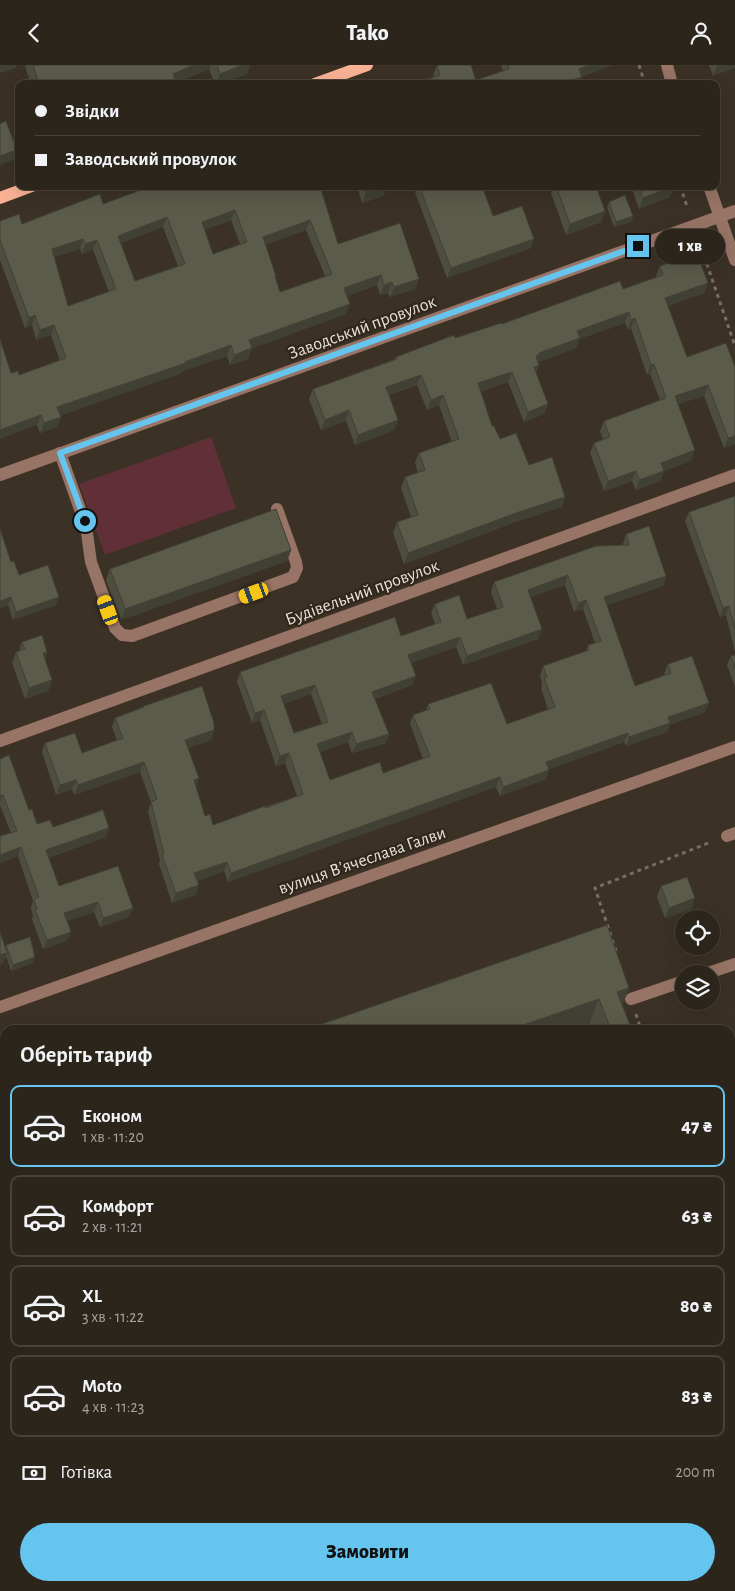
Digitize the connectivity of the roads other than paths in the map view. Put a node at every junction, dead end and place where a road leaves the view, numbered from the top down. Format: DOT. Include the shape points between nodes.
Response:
graph roads {
  1 [pos="367,65"];
  2 [pos="668,65"];
  3 [pos="326,80"];
  4 [pos="671,80"];
  5 [pos="21,190"];
  6 [pos="710,190"];
  7 [pos="0,198"];
  8 [pos="735,211"];
  9 [pos="720,217"];
  10 [pos="735,259"];
  11 [pos="60,453"];
  12 [pos="0,475"];
  13 [pos="735,475"];
  14 [pos="277,509"];
  15 [pos="0,741"];
  16 [pos="735,747"];
  17 [pos="735,963"];
  18 [pos="720,968"];
  19 [pos="675,984"];
  20 [pos="631,999"];
  21 [pos="0,1007"];
  1 -- 3 [label="main road"];
  2 -- 4 [label="street"];
  5 -- 7 [label="main road"];
  6 -- 9 [label="street"];
  8 -- 9 [label="street, Заводський провулок"];
  9 -- 10 [label="street"];
  9 -- 11 [label="street, Заводський провулок"];
  11 -- 12 [label="street, Заводський провулок"];
  11 -- 14 [label="street" via="86,525 93,567 115,628 122,635 132,636 293,577 296,563"];
  13 -- 15 [label="street, Будівельний провулок"];
  16 -- 21 [label="street, вулиця Вʼячеслава Галви"];
  17 -- 18 [label="street"];
  19 -- 20 [label="street"];
}
